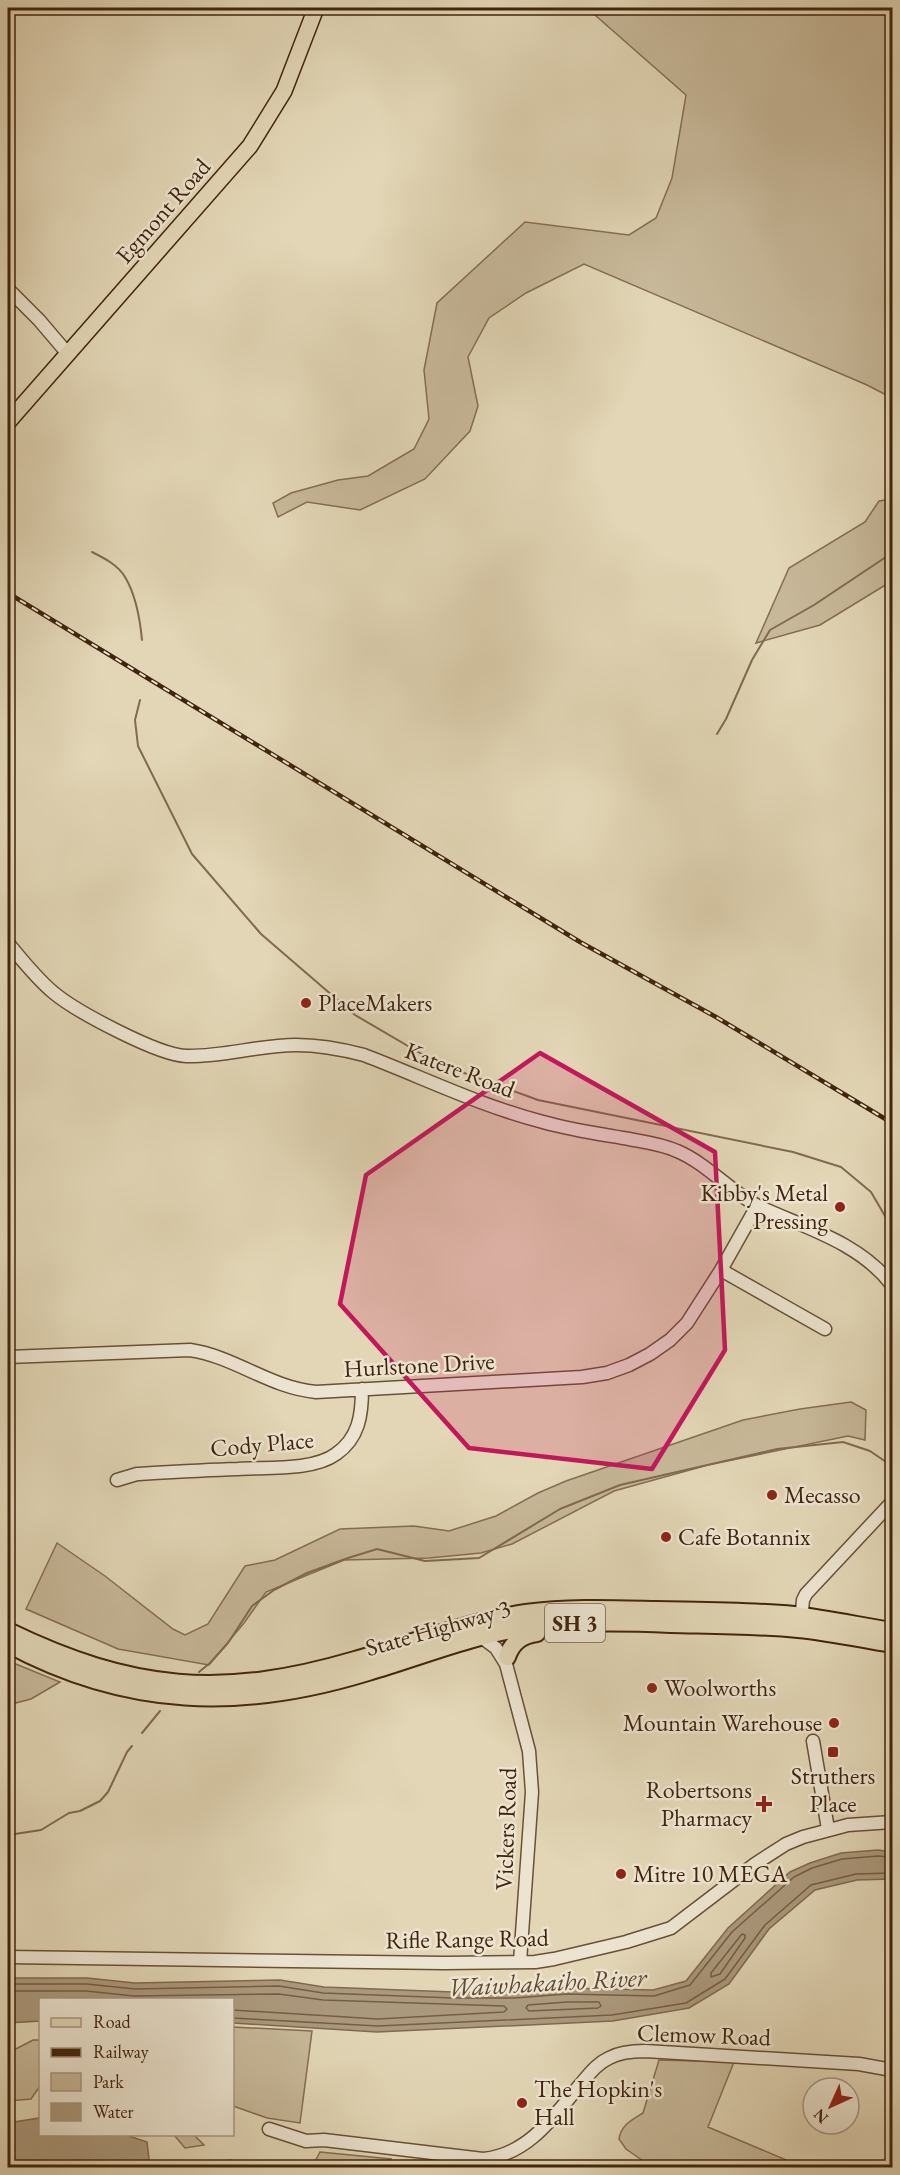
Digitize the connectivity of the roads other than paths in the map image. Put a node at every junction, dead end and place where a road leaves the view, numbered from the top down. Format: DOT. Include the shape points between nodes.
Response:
graph roads {
  1 [pos="316,8"];
  2 [pos="8,289"];
  3 [pos="68,354"];
  4 [pos="8,422"];
  5 [pos="8,943"];
  6 [pos="758,1206"];
  7 [pos="721,1270"];
  8 [pos="892,1285"];
  9 [pos="825,1329"];
  10 [pos="8,1357"];
  11 [pos="362,1389"];
  12 [pos="117,1480"];
  13 [pos="892,1502"];
  14 [pos="591,1623"];
  15 [pos="801,1623"];
  16 [pos="482,1629"];
  17 [pos="8,1631"];
  18 [pos="892,1631"];
  19 [pos="498,1633"];
  20 [pos="8,1644"];
  21 [pos="892,1644"];
  22 [pos="507,1660"];
  23 [pos="813,1741"];
  24 [pos="892,1822"];
  25 [pos="828,1829"];
  26 [pos="8,1957"];
  27 [pos="520,1962"];
  28 [pos="892,2070"];
  29 [pos="269,2129"];
  1 -- 3 [label="main road, Egmont Road" via="284,91 250,146"];
  2 -- 3 [label="street"];
  3 -- 4 [label="main road, Egmont Road"];
  5 -- 6 [label="street, Katere Road" via="64,1000 161,1051 185,1056 294,1045 364,1055 500,1110 676,1150"];
  6 -- 7 [label="street, Hurlstone Drive"];
  6 -- 8 [label="street, Katere Road" via="850,1248 874,1265"];
  7 -- 9 [label="street"];
  7 -- 11 [label="street, Hurlstone Drive" via="687,1323 670,1340 650,1354 607,1373 554,1380"];
  10 -- 11 [label="street, Hurlstone Drive" via="190,1350 299,1390"];
  11 -- 12 [label="street, Cody Place" via="360,1422 354,1434 337,1454 325,1461 137,1474"];
  13 -- 15 [label="street" via="806,1594"];
  14 -- 15 [label="highway, State Highway 3 / SH 3"];
  14 -- 19 [label="highway, State Highway 3 / SH 3" via="533,1626"];
  14 -- 22 [label="highway" via="524,1636 514,1644"];
  15 -- 16 [label="highway, State Highway 3 / SH 3" via="730,1612 574,1609 528,1613"];
  15 -- 18 [label="highway, State Highway 3 / SH 3"];
  15 -- 21 [label="highway, State Highway 3 / SH 3"];
  16 -- 17 [label="highway, State Highway 3 / SH 3" via="297,1675 218,1684 171,1682 118,1673 66,1657"];
  16 -- 19 [label="highway, State Highway 3 / SH 3"];
  16 -- 20 [label="highway, State Highway 3 / SH 3" via="369,1672 306,1689 228,1698 171,1696 110,1685 61,1670"];
  16 -- 22 [label="street, Vickers Road"];
  19 -- 22 [label="street, Vickers Road"];
  22 -- 27 [label="street, Vickers Road" via="529,1751 532,1792"];
  23 -- 25 [label="street"];
  24 -- 25 [label="street, Rifle Range Road"];
  25 -- 27 [label="street, Rifle Range Road" via="769,1854 672,1928 554,1959"];
  26 -- 27 [label="street, Rifle Range Road"];
  28 -- 29 [label="street, Clemow Road" via="848,2063 645,2051 621,2053 591,2072 525,2145 489,2159 306,2141"];
}
